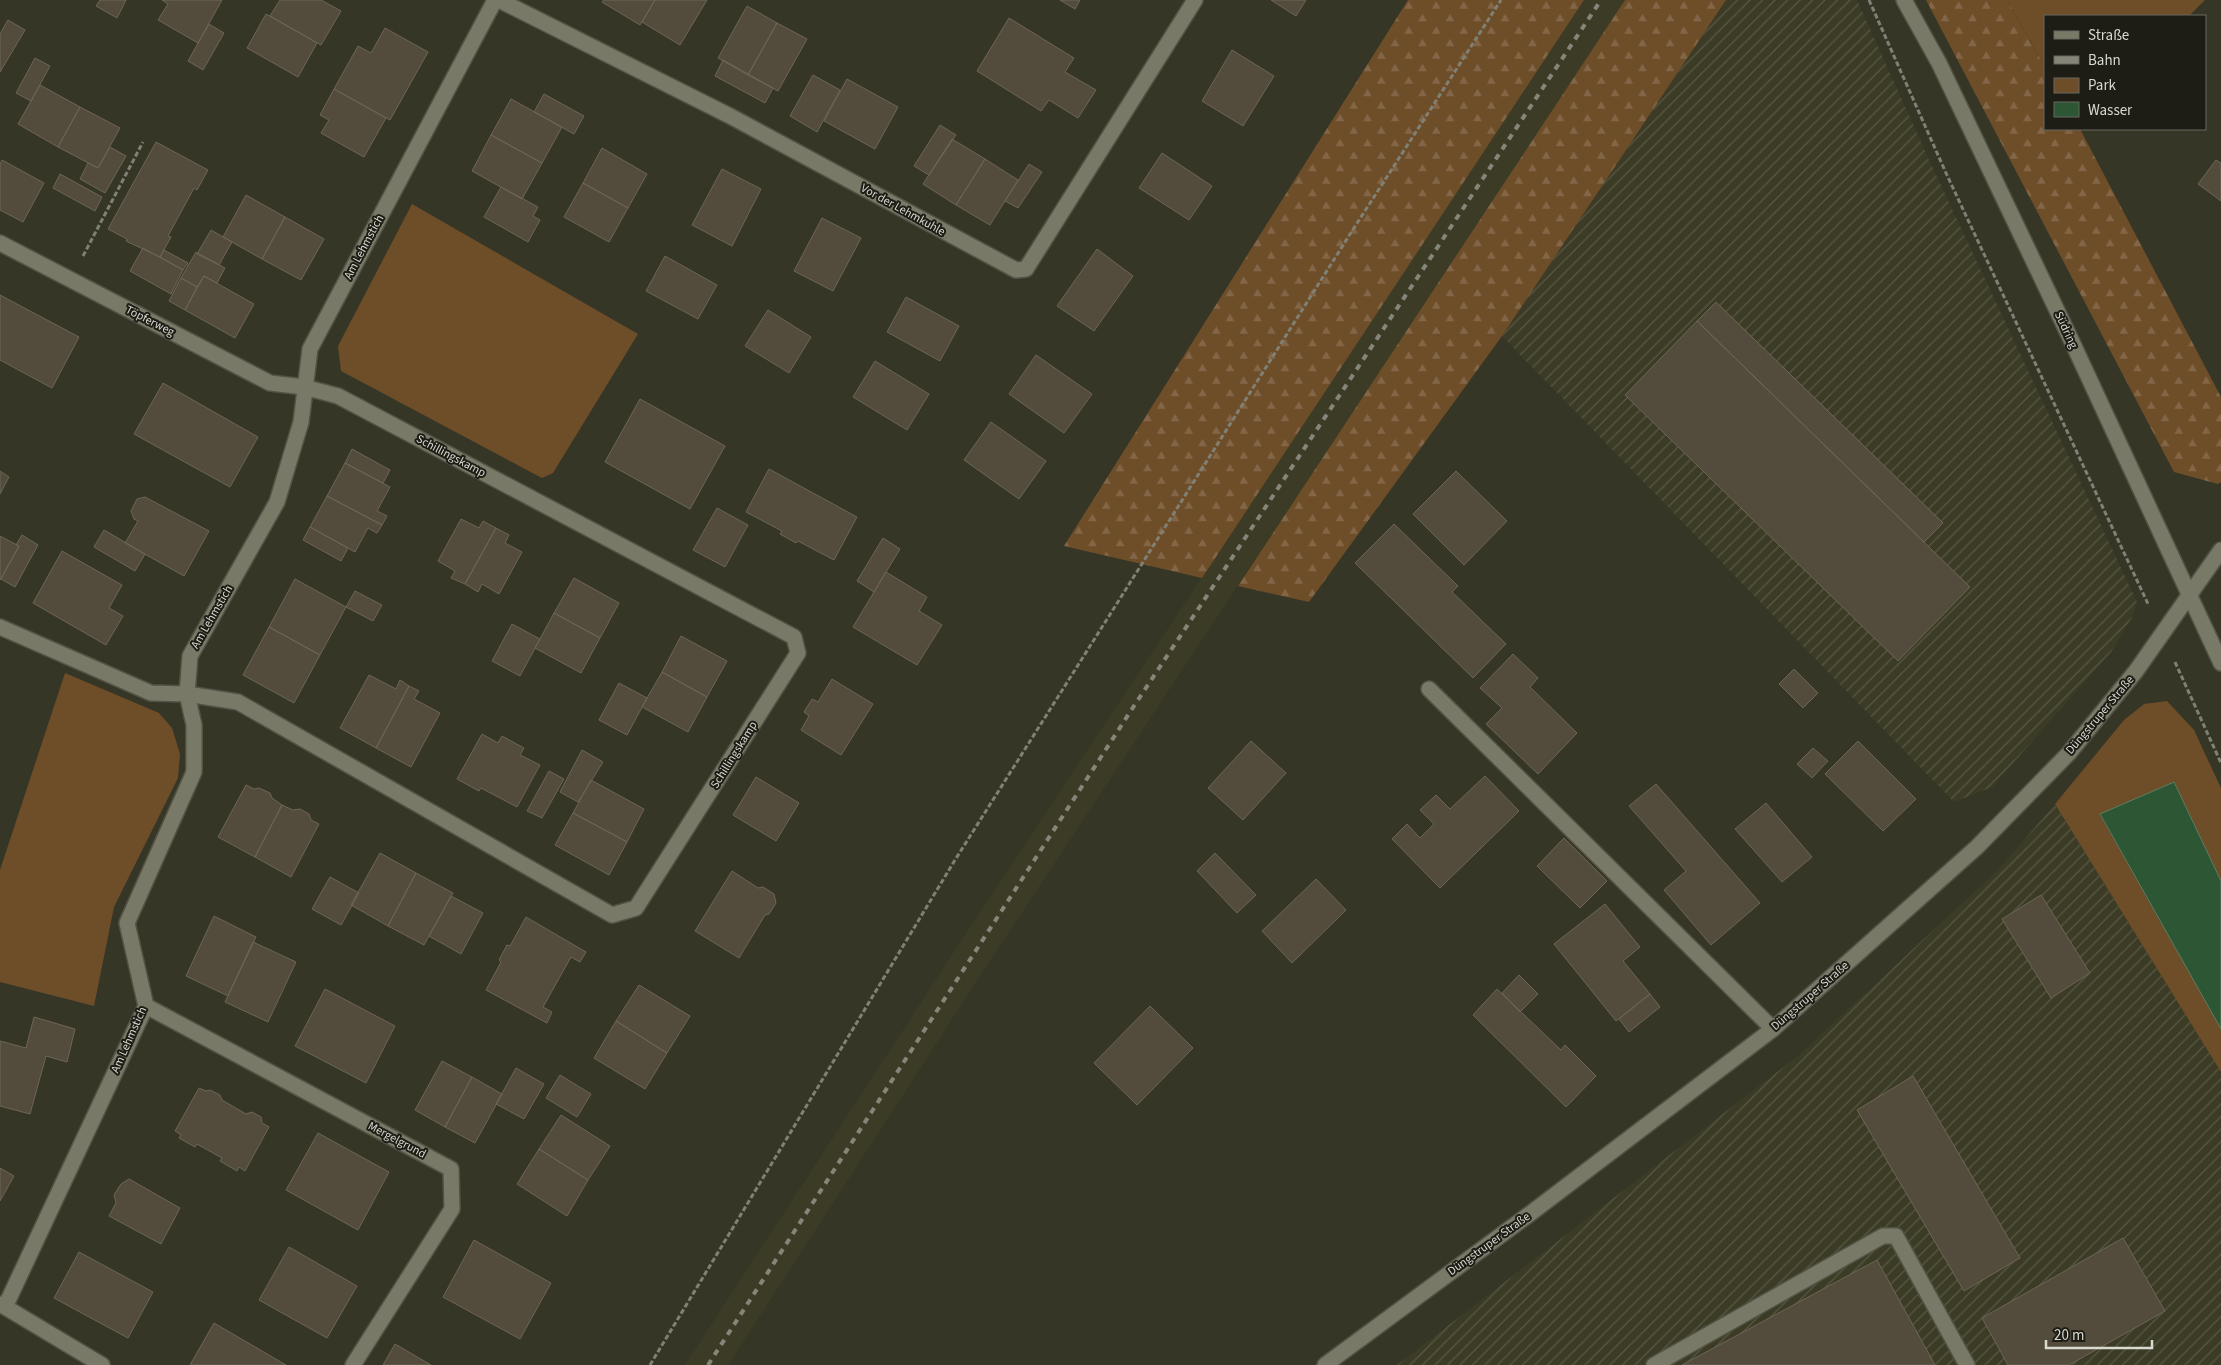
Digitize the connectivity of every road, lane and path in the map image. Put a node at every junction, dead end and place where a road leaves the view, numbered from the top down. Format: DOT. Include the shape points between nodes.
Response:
graph roads {
  1 [pos="495,0"];
  2 [pos="499,0"];
  3 [pos="1195,0"];
  4 [pos="1501,0"];
  5 [pos="1869,0"];
  6 [pos="1904,0"];
  7 [pos="143,142"];
  8 [pos="0,243"];
  9 [pos="71,280"];
  10 [pos="304,388"];
  11 [pos="2221,550"];
  12 [pos="2190,594"];
  13 [pos="0,627"];
  14 [pos="2162,634"];
  15 [pos="2221,663"];
  16 [pos="1430,689"];
  17 [pos="187,694"];
  18 [pos="2221,763"];
  19 [pos="146,1006"];
  20 [pos="1773,1029"];
  21 [pos="3,1306"];
  22 [pos="102,1365"];
  23 [pos="353,1365"];
  24 [pos="650,1365"];
  25 [pos="1325,1365"];
  26 [pos="1654,1365"];
  27 [pos="1967,1365"];
  1 -- 10 [label="street, Am Lehmstich" via="310,349"];
  2 -- 3 [label="street, Vor der Lehmkuhle" via="730,116 1016,270 1026,269"];
  4 -- 24 [label="path" via="1346,239 955,860"];
  5 -- 14 [label="path" via="1950,182"];
  6 -- 12 [label="street, Südring" via="1939,63"];
  7 -- 9 [label="path"];
  8 -- 9 [label="street, Töpferweg"];
  9 -- 10 [label="street, Töpferweg" via="270,383"];
  10 -- 17 [label="street, Am Lehmstich" via="301,422 277,502 190,656"];
  10 -- 17 [label="street, Schillingskamp" via="338,396 794,637 798,653 636,908 612,915 238,702"];
  11 -- 12 [label="street, Düngstruper Straße"];
  12 -- 14 [label="street, Düngstruper Straße"];
  12 -- 15 [label="street, Südring"];
  13 -- 17 [label="street" via="151,693"];
  14 -- 18 [label="path"];
  14 -- 20 [label="street, Düngstruper Straße" via="2136,671 2068,753 1977,847"];
  16 -- 20 [label="street"];
  17 -- 19 [label="street, Am Lehmstich" via="194,724 194,772 127,922"];
  19 -- 21 [label="street, Am Lehmstich"];
  19 -- 23 [label="street, Mergelgrund" via="451,1170 452,1209"];
  20 -- 25 [label="street, Düngstruper Straße"];
  21 -- 22 [label="street"];
  26 -- 27 [label="street" via="1883,1236 1896,1236"];
}
